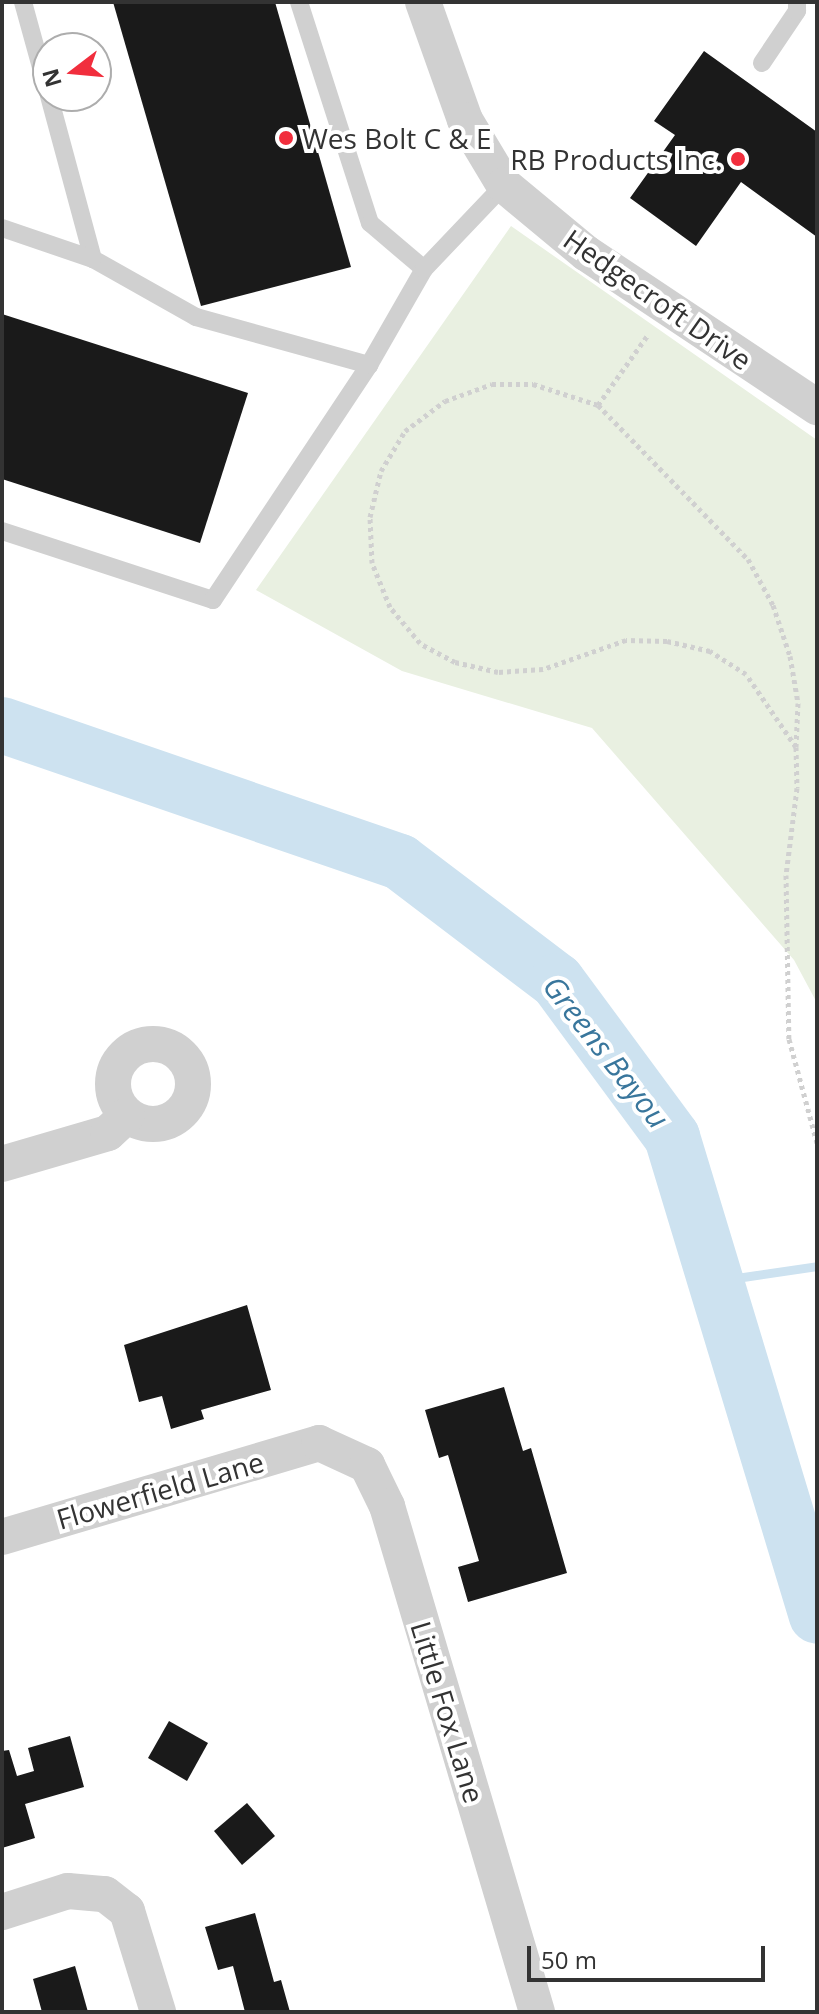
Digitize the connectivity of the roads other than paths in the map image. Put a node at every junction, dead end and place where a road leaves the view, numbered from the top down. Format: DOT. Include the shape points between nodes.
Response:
graph roads {
  1 [pos="23,2"];
  2 [pos="299,2"];
  3 [pos="797,2"];
  4 [pos="431,5"];
  5 [pos="32,35"];
  6 [pos="762,63"];
  7 [pos="53,112"];
  8 [pos="504,185"];
  9 [pos="2,228"];
  10 [pos="93,259"];
  11 [pos="424,269"];
  12 [pos="369,365"];
  13 [pos="817,407"];
  14 [pos="2,531"];
  15 [pos="127,1115"];
  16 [pos="2,1164"];
  17 [pos="319,1443"];
  18 [pos="2,1537"];
  19 [pos="2,1912"];
  20 [pos="158,2012"];
  21 [pos="537,2012"];
  1 -- 5 [label="lane"];
  2 -- 11 [label="lane" via="370,223"];
  3 -- 6 [label="lane" via="797,11"];
  4 -- 8 [label="street, Hedgecroft Drive" via="465,120"];
  7 -- 10 [label="lane"];
  8 -- 11 [label="lane"];
  8 -- 13 [label="street, Hedgecroft Drive" via="586,253"];
  9 -- 10 [label="lane"];
  10 -- 12 [label="lane" via="196,317"];
  11 -- 12 [label="lane"];
  12 -- 14 [label="lane" via="213,600"];
  15 -- 16 [label="street" via="108,1133"];
  17 -- 18 [label="street, Flowerfield Lane"];
  17 -- 21 [label="street, Little Fox Lane" via="367,1465 387,1506"];
  19 -- 20 [label="street" via="68,1891 105,1894 127,1911"];
}
